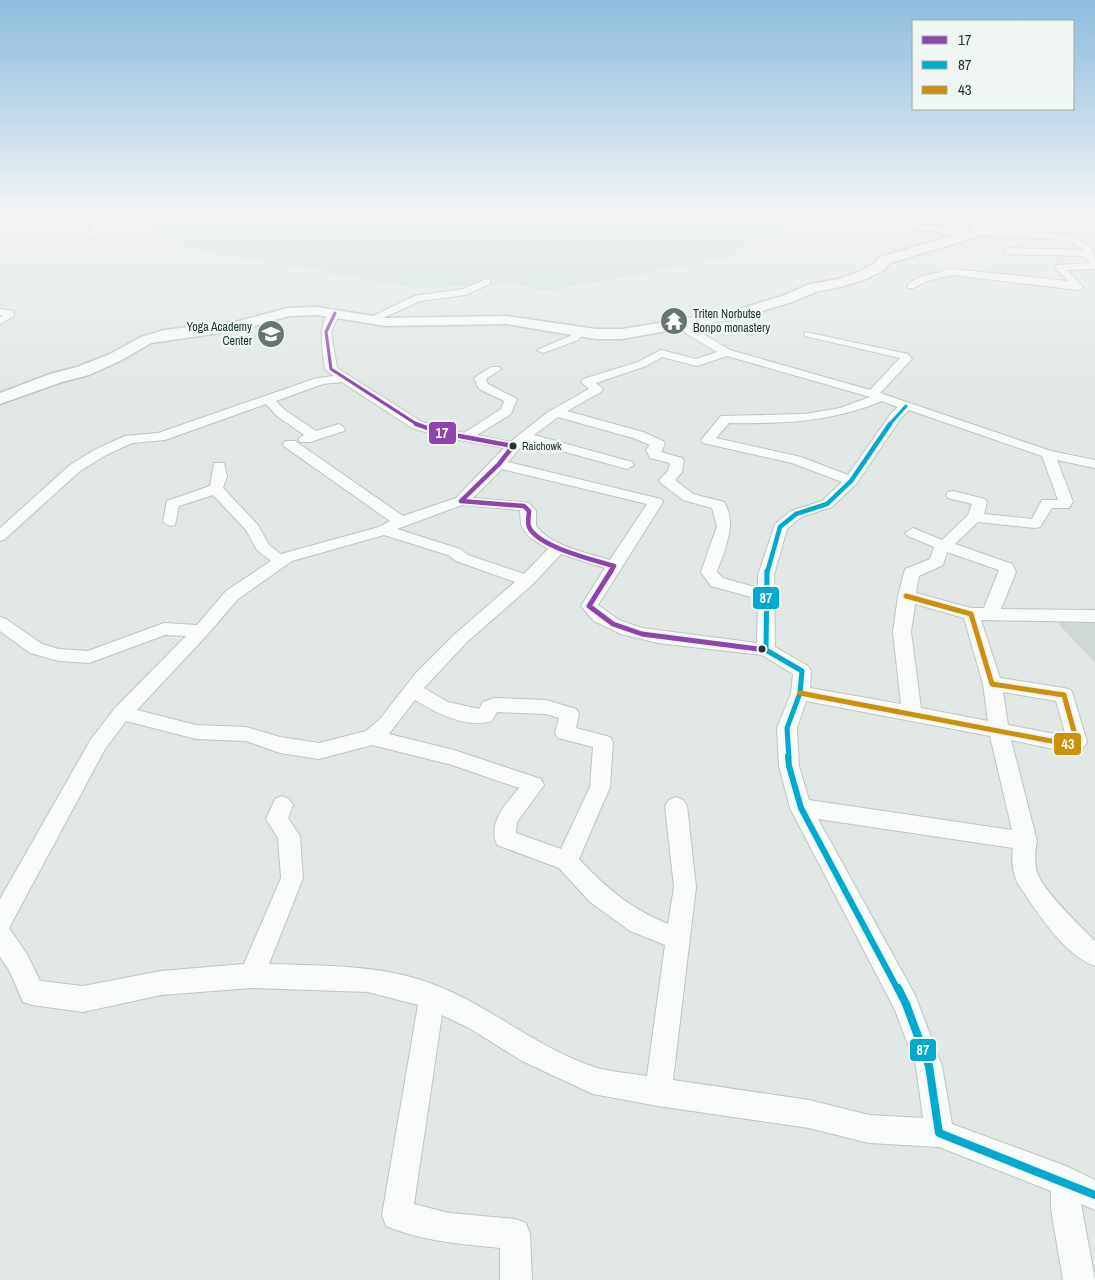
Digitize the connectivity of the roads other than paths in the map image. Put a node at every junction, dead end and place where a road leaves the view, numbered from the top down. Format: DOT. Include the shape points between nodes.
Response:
graph roads {
  1 [pos="1064,273"];
  2 [pos="865,274"];
  3 [pos="945,274"];
  4 [pos="965,274"];
  5 [pos="488,282"];
  6 [pos="911,286"];
  7 [pos="0,312"];
  8 [pos="335,313"];
  9 [pos="370,320"];
  10 [pos="0,321"];
  11 [pos="684,325"];
  12 [pos="580,332"];
  13 [pos="809,334"];
  14 [pos="543,350"];
  15 [pos="726,352"];
  16 [pos="495,369"];
  17 [pos="343,378"];
  18 [pos="877,396"];
  19 [pos="0,399"];
  20 [pos="269,400"];
  21 [pos="906,406"];
  22 [pos="558,413"];
  23 [pos="339,428"];
  24 [pos="314,436"];
  25 [pos="466,436"];
  26 [pos="524,436"];
  27 [pos="513,446"];
  28 [pos="1048,454"];
  29 [pos="499,464"];
  30 [pos="1095,464"];
  31 [pos="627,465"];
  32 [pos="219,466"];
  33 [pos="851,480"];
  34 [pos="216,489"];
  35 [pos="953,495"];
  36 [pos="461,501"];
  37 [pos="975,516"];
  38 [pos="170,522"];
  39 [pos="401,522"];
  40 [pos="384,530"];
  41 [pos="913,533"];
  42 [pos="0,536"];
  43 [pos="944,546"];
  44 [pos="558,548"];
  45 [pos="280,561"];
  46 [pos="614,566"];
  47 [pos="527,580"];
  48 [pos="766,596"];
  49 [pos="906,596"];
  50 [pos="971,614"];
  51 [pos="990,614"];
  52 [pos="1095,616"];
  53 [pos="0,623"];
  54 [pos="201,631"];
  55 [pos="766,650"];
  56 [pos="992,684"];
  57 [pos="413,690"];
  58 [pos="800,693"];
  59 [pos="912,712"];
  60 [pos="122,713"];
  61 [pos="999,732"];
  62 [pos="372,737"];
  63 [pos="282,805"];
  64 [pos="676,806"];
  65 [pos="801,808"];
  66 [pos="1026,841"];
  67 [pos="567,861"];
  68 [pos="0,921"];
  69 [pos="0,936"];
  70 [pos="678,939"];
  71 [pos="1095,954"];
  72 [pos="252,976"];
  73 [pos="432,996"];
  74 [pos="658,1092"];
  75 [pos="939,1133"];
  76 [pos="1066,1181"];
  77 [pos="1095,1195"];
  78 [pos="516,1280"];
  79 [pos="1079,1280"];
  1 -- 4 [label="street" via="1078,289"];
  2 -- 11 [label="street" via="841,283 814,287 734,315"];
  3 -- 6 [label="street"];
  5 -- 9 [label="street" via="465,292 418,298"];
  7 -- 10 [label="street" via="9,313 9,316"];
  8 -- 9 [label="street"];
  8 -- 17 [label="street" via="326,332 331,369"];
  8 -- 19 [label="street" via="288,312 240,325 164,336 140,343 83,371"];
  9 -- 12 [label="street" via="400,323 507,320"];
  11 -- 12 [label="street" via="622,334"];
  11 -- 15 [label="street"];
  12 -- 14 [label="street" via="574,338"];
  13 -- 18 [label="street" via="904,356 906,359"];
  15 -- 18 [label="street"];
  15 -- 22 [label="street" via="697,363 661,353 642,364 587,382 597,390"];
  16 -- 25 [label="street" via="480,378 483,386 511,399 507,411"];
  17 -- 20 [label="street" via="321,381"];
  17 -- 25 [label="street" via="417,425"];
  18 -- 21 [label="street"];
  18 -- 33 [label="street" via="860,408 810,419 725,419 708,440 796,460"];
  20 -- 24 [label="street" via="281,413"];
  20 -- 42 [label="street" via="160,437 130,439 101,452 61,480"];
  21 -- 28 [label="street"];
  21 -- 33 [label="street" via="896,415"];
  22 -- 26 [label="street"];
  22 -- 48 [label="street" via="638,435 658,444 653,450 655,454 678,461 675,472 666,480 688,497 719,505 724,526 708,572 717,582"];
  23 -- 24 [label="street"];
  24 -- 39 [label="street" via="290,444"];
  25 -- 27 [label="street"];
  26 -- 27 [label="street"];
  26 -- 31 [label="street"];
  27 -- 29 [label="street"];
  28 -- 30 [label="street"];
  28 -- 37 [label="street" via="1066,502 1064,504 1047,503 1035,524"];
  29 -- 36 [label="street"];
  29 -- 46 [label="street" via="656,502"];
  32 -- 34 [label="street"];
  33 -- 48 [label="street" via="827,504 796,514 780,527 766,575"];
  34 -- 38 [label="street" via="172,504"];
  34 -- 45 [label="street" via="253,528 262,547"];
  35 -- 37 [label="street" via="980,502"];
  36 -- 39 [label="street"];
  36 -- 44 [label="street" via="524,506 529,511 528,525 533,533"];
  37 -- 43 [label="street"];
  39 -- 40 [label="street"];
  40 -- 45 [label="street"];
  40 -- 47 [label="street"];
  41 -- 43 [label="street"];
  43 -- 49 [label="street" via="939,551 937,562 910,573"];
  43 -- 51 [label="street" via="1006,567 1008,572"];
  44 -- 46 [label="street"];
  44 -- 47 [label="street"];
  45 -- 54 [label="street" via="232,595"];
  46 -- 55 [label="street" via="589,606 615,626 649,636"];
  47 -- 57 [label="street" via="462,638"];
  48 -- 55 [label="street"];
  49 -- 50 [label="street"];
  49 -- 59 [label="street" via="902,632"];
  50 -- 51 [label="street"];
  50 -- 56 [label="street"];
  51 -- 52 [label="street"];
  53 -- 54 [label="street" via="36,649 89,657 164,629"];
  54 -- 60 [label="street"];
  55 -- 58 [label="street" via="802,671"];
  56 -- 61 [label="street"];
  56 -- 61 [label="street" via="1064,695 1077,742 1072,745"];
  57 -- 62 [label="street" via="387,724"];
  57 -- 67 [label="street" via="443,708 481,717 494,705 546,707 569,714 565,733 603,742 600,787"];
  58 -- 59 [label="street"];
  58 -- 65 [label="street" via="787,728 789,766"];
  59 -- 61 [label="street"];
  60 -- 62 [label="street" via="196,732 246,734 272,744 319,752"];
  60 -- 68 [label="street" via="98,744"];
  61 -- 66 [label="street"];
  62 -- 67 [label="street" via="454,758 534,785 507,819 504,838"];
  63 -- 72 [label="street" via="277,819 289,836 292,878"];
  64 -- 70 [label="street" via="685,887"];
  65 -- 66 [label="street"];
  65 -- 75 [label="street" via="906,1004 929,1066"];
  66 -- 71 [label="street" via="1023,855 1026,877 1054,916 1089,952"];
  67 -- 70 [label="street" via="598,895 622,912 638,923"];
  69 -- 72 [label="street" via="18,962 32,993 83,1000 161,984"];
  70 -- 74 [label="street"];
  72 -- 73 [label="street" via="368,980"];
  73 -- 74 [label="street" via="478,1019 531,1052 593,1080"];
  73 -- 78 [label="street" via="397,1215 449,1228 514,1234"];
  74 -- 75 [label="street" via="809,1114 870,1129"];
  75 -- 76 [label="street"];
  76 -- 77 [label="street"];
  76 -- 79 [label="street" via="1066,1210"];
}
